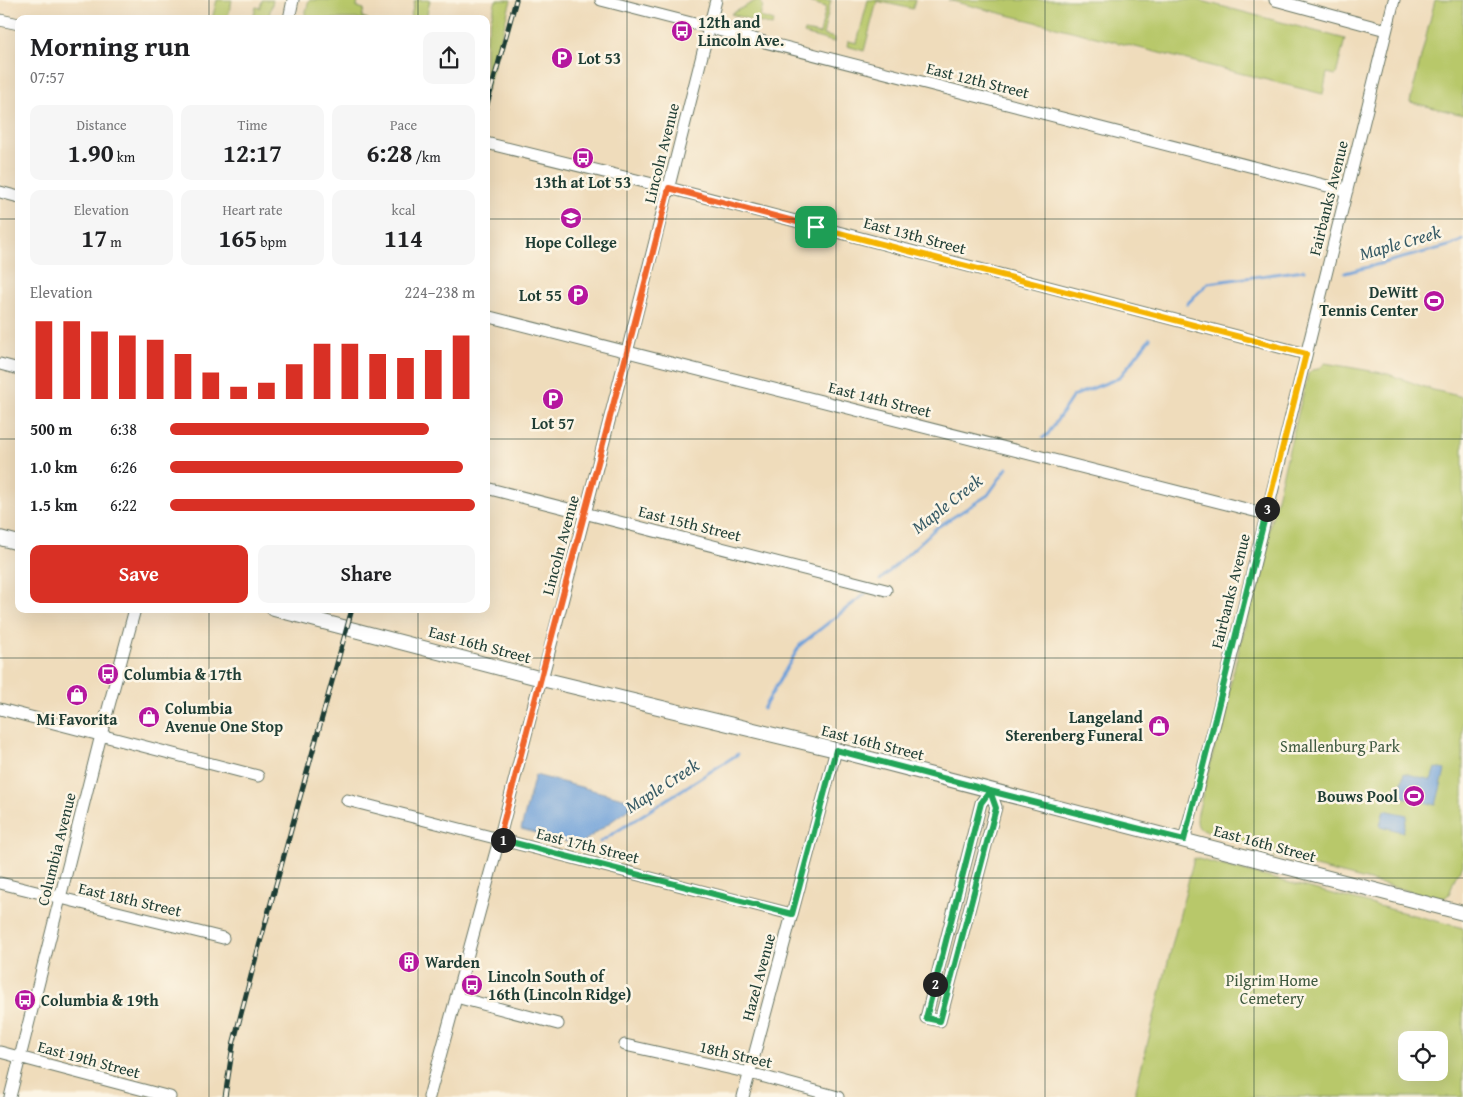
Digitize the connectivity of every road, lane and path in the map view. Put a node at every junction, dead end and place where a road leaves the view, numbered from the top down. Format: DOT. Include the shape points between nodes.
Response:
graph roads {
  1 [pos="293,0"];
  2 [pos="601,0"];
  3 [pos="716,0"];
  4 [pos="1275,0"];
  5 [pos="1394,0"];
  6 [pos="289,15"];
  7 [pos="0,20"];
  8 [pos="15,23"];
  9 [pos="709,28"];
  10 [pos="1386,30"];
  11 [pos="490,144"];
  12 [pos="669,188"];
  13 [pos="1347,191"];
  14 [pos="0,192"];
  15 [pos="15,196"];
  16 [pos="490,317"];
  17 [pos="627,352"];
  18 [pos="1306,354"];
  19 [pos="0,364"];
  20 [pos="15,368"];
  21 [pos="490,489"];
  22 [pos="585,513"];
  23 [pos="1266,514"];
  24 [pos="0,538"];
  25 [pos="15,542"];
  26 [pos="886,590"];
  27 [pos="134,613"];
  28 [pos="289,613"];
  29 [pos="542,679"];
  30 [pos="0,709"];
  31 [pos="102,735"];
  32 [pos="836,750"];
  33 [pos="258,776"];
  34 [pos="990,791"];
  35 [pos="347,800"];
  36 [pos="499,840"];
  37 [pos="1184,840"];
  38 [pos="0,883"];
  39 [pos="61,899"];
  40 [pos="1463,913"];
  41 [pos="792,914"];
  42 [pos="223,938"];
  43 [pos="456,997"];
  44 [pos="558,1024"];
  45 [pos="625,1045"];
  46 [pos="0,1052"];
  47 [pos="20,1058"];
  48 [pos="750,1074"];
  49 [pos="10,1097"];
  50 [pos="170,1097"];
  51 [pos="429,1097"];
  52 [pos="743,1097"];
  53 [pos="838,1097"];
  1 -- 6 [label="street"];
  2 -- 9 [label="street, East 12th Street"];
  3 -- 9 [label="street, Lincoln Avenue"];
  4 -- 10 [label="street"];
  5 -- 10 [label="street, Fairbanks Avenue"];
  7 -- 8 [label="street"];
  9 -- 12 [label="street, Lincoln Avenue"];
  9 -- 13 [label="street, East 12th Street"];
  10 -- 13 [label="street, Fairbanks Avenue"];
  11 -- 12 [label="street, East 13th Street"];
  12 -- 17 [label="street, Lincoln Avenue"];
  12 -- 18 [label="street, East 13th Street"];
  13 -- 18 [label="street, Fairbanks Avenue"];
  14 -- 15 [label="street"];
  16 -- 17 [label="street, East 14th Street"];
  17 -- 22 [label="street, Lincoln Avenue"];
  17 -- 23 [label="street, East 14th Street"];
  18 -- 23 [label="street, Fairbanks Avenue"];
  19 -- 20 [label="street"];
  21 -- 22 [label="street, East 15th Street"];
  22 -- 26 [label="street, East 15th Street"];
  22 -- 29 [label="street, Lincoln Avenue"];
  23 -- 37 [label="street, Fairbanks Avenue"];
  24 -- 25 [label="main road"];
  27 -- 31 [label="street, Columbia Avenue"];
  28 -- 29 [label="main road, East 16th Street"];
  29 -- 32 [label="main road, East 16th Street"];
  29 -- 36 [label="street, Lincoln Avenue"];
  30 -- 31 [label="street"];
  31 -- 33 [label="street"];
  31 -- 39 [label="street, Columbia Avenue"];
  32 -- 34 [label="main road, East 16th Street"];
  32 -- 41 [label="street, Hazel Avenue"];
  34 -- 34 [label="street" via="981,803 926,1018 940,1021 996,808"];
  34 -- 37 [label="main road, East 16th Street"];
  35 -- 36 [label="street, East 17th Street"];
  36 -- 41 [label="street, East 17th Street"];
  36 -- 43 [label="street, Lincoln Avenue"];
  37 -- 40 [label="main road, East 16th Street"];
  38 -- 39 [label="street, East 18th Street"];
  39 -- 42 [label="street, East 18th Street"];
  39 -- 47 [label="street, Columbia Avenue"];
  41 -- 48 [label="street, Hazel Avenue"];
  43 -- 44 [label="street"];
  43 -- 51 [label="street, Lincoln Avenue"];
  45 -- 48 [label="street, 18th Street"];
  46 -- 47 [label="street, East 19th Street"];
  47 -- 49 [label="street, Columbia Avenue"];
  47 -- 50 [label="street, East 19th Street"];
  48 -- 52 [label="street, Hazel Avenue"];
  48 -- 53 [label="street, 18th Street"];
}
